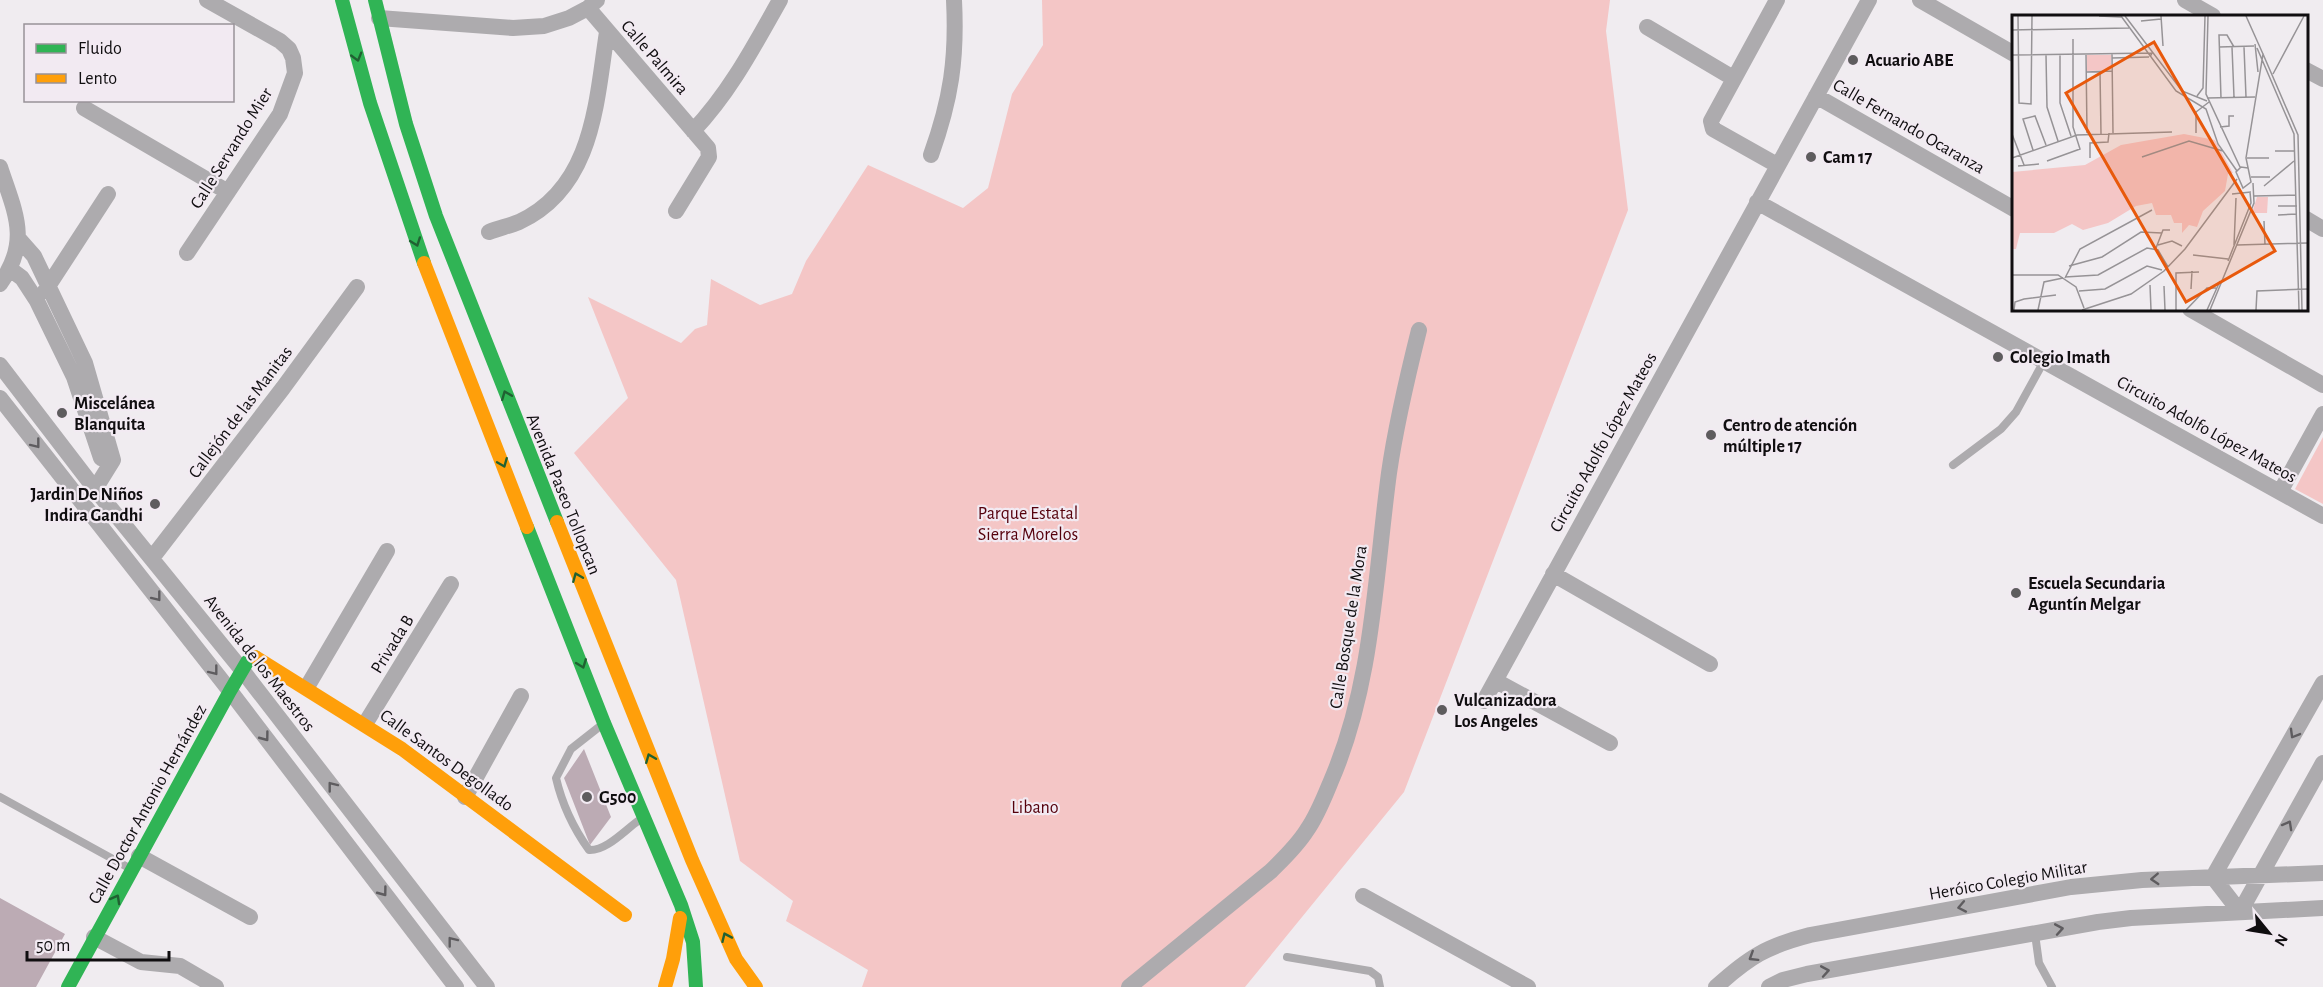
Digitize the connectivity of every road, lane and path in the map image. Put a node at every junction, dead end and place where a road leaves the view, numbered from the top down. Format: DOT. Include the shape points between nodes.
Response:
graph roads {
  1 [pos="207,0"];
  2 [pos="342,0"];
  3 [pos="375,0"];
  4 [pos="780,0"];
  5 [pos="954,0"];
  6 [pos="1777,0"];
  7 [pos="1869,0"];
  8 [pos="1920,0"];
  9 [pos="2185,0"];
  10 [pos="593,4"];
  11 [pos="2211,15"];
  12 [pos="379,18"];
  13 [pos="1647,27"];
  14 [pos="607,32"];
  15 [pos="2012,53"];
  16 [pos="2308,71"];
  17 [pos="1733,78"];
  18 [pos="2323,79"];
  19 [pos="1816,96"];
  20 [pos="84,108"];
  21 [pos="693,131"];
  22 [pos="932,155"];
  23 [pos="1777,165"];
  24 [pos="0,167"];
  25 [pos="425,189"];
  26 [pos="228,192"];
  27 [pos="108,194"];
  28 [pos="400,198"];
  29 [pos="1757,202"];
  30 [pos="2012,208"];
  31 [pos="675,211"];
  32 [pos="2308,220"];
  33 [pos="2323,229"];
  34 [pos="489,232"];
  35 [pos="19,239"];
  36 [pos="187,253"];
  37 [pos="10,269"];
  38 [pos="0,284"];
  39 [pos="50,286"];
  40 [pos="357,287"];
  41 [pos="37,301"];
  42 [pos="2192,310"];
  43 [pos="1419,330"];
  44 [pos="2044,361"];
  45 [pos="0,366"];
  46 [pos="2323,385"];
  47 [pos="0,398"];
  48 [pos="2323,414"];
  49 [pos="1953,465"];
  50 [pos="106,471"];
  51 [pos="95,489"];
  52 [pos="2280,492"];
  53 [pos="2323,516"];
  54 [pos="387,551"];
  55 [pos="152,558"];
  56 [pos="1553,574"];
  57 [pos="452,584"];
  58 [pos="1710,664"];
  59 [pos="242,670"];
  60 [pos="1496,681"];
  61 [pos="2323,683"];
  62 [pos="307,687"];
  63 [pos="230,691"];
  64 [pos="521,696"];
  65 [pos="1484,701"];
  66 [pos="604,723"];
  67 [pos="365,724"];
  68 [pos="1610,743"];
  69 [pos="2323,763"];
  70 [pos="0,797"];
  71 [pos="465,797"];
  72 [pos="644,817"];
  73 [pos="135,863"];
  74 [pos="2323,873"];
  75 [pos="2259,876"];
  76 [pos="2213,877"];
  77 [pos="1364,896"];
  78 [pos="681,905"];
  79 [pos="2323,908"];
  80 [pos="2240,912"];
  81 [pos="624,915"];
  82 [pos="250,917"];
  83 [pos="2035,934"];
  84 [pos="94,937"];
  85 [pos="1287,957"];
  86 [pos="68,987"];
  87 [pos="216,987"];
  88 [pos="456,987"];
  89 [pos="487,987"];
  90 [pos="665,987"];
  91 [pos="696,987"];
  92 [pos="756,987"];
  93 [pos="1129,987"];
  94 [pos="1380,987"];
  95 [pos="1528,987"];
  96 [pos="1716,987"];
  97 [pos="1769,987"];
  98 [pos="2052,987"];
  1 -- 26 [label="street, Calle Servando Mier" via="280,41 289,49 295,73 280,114"];
  2 -- 28 [label="main road, one-way"];
  3 -- 12 [label="main road, Avenida Paseo Tollopcan"];
  4 -- 21 [label="street" via="734,81"];
  5 -- 22 [label="street" via="953,76"];
  6 -- 17 [label="street"];
  7 -- 19 [label="street, Circuito Adolfo López Mateos"];
  8 -- 15 [label="street"];
  9 -- 11 [label="street"];
  10 -- 12 [label="street" via="544,26 513,28"];
  10 -- 14 [label="street, Calle Palmira"];
  12 -- 25 [label="main road, Avenida Paseo Tollopcan"];
  13 -- 17 [label="street"];
  14 -- 21 [label="street, Calle Palmira"];
  14 -- 34 [label="street" via="592,123 585,151 572,176 538,210 519,222"];
  16 -- 18 [label="street"];
  17 -- 23 [label="street" via="1712,116 1713,129"];
  19 -- 23 [label="street, Circuito Adolfo López Mateos"];
  19 -- 30 [label="street, Calle Fernando Ocaranza"];
  20 -- 26 [label="street"];
  21 -- 31 [label="street, Calle Palmira" via="708,148 709,157"];
  23 -- 29 [label="street, Circuito Adolfo López Mateos"];
  24 -- 35 [label="street"];
  25 -- 28 [label="main road"];
  92 -- 25 [label="main road, Avenida Paseo Tollopcan, one-way" via="736,959 692,860"];
  26 -- 36 [label="street, Calle Servando Mier"];
  27 -- 39 [label="street"];
  28 -- 66 [label="main road, one-way"];
  29 -- 44 [label="street, Circuito Adolfo López Mateos"];
  29 -- 56 [label="street, Circuito Adolfo López Mateos"];
  32 -- 33 [label="street"];
  35 -- 37 [label="street"];
  35 -- 39 [label="street" via="34,256"];
  37 -- 38 [label="street"];
  37 -- 41 [label="street" via="22,278"];
  39 -- 41 [label="street"];
  39 -- 50 [label="street" via="85,363 113,460"];
  40 -- 55 [label="street, Callejón de las Manitas"];
  41 -- 50 [label="street" via="74,377"];
  42 -- 46 [label="street"];
  43 -- 93 [label="street, Calle Bosque de la Mora" via="1400,402 1358,705 1346,747 1324,799 1308,829 1271,871"];
  44 -- 49 [label="lane" via="2016,412 2001,429"];
  44 -- 52 [label="street, Circuito Adolfo López Mateos"];
  45 -- 51 [label="street, Avenida de los Maestros"];
  47 -- 63 [label="street, one-way"];
  48 -- 52 [label="street"];
  50 -- 51 [label="street"];
  51 -- 55 [label="street, Avenida de los Maestros"];
  52 -- 53 [label="street, Circuito Adolfo López Mateos"];
  54 -- 62 [label="street"];
  55 -- 59 [label="street, Avenida de los Maestros"];
  56 -- 58 [label="street"];
  56 -- 60 [label="street, Circuito Adolfo López Mateos"];
  57 -- 67 [label="street, Privada B"];
  59 -- 62 [label="main road, Calle Santos Degollado" via="250,658 258,658"];
  59 -- 63 [label="main road, Calle Doctor Antonio Hernández"];
  89 -- 59 [label="street, Avenida de los Maestros, one-way"];
  60 -- 65 [label="street, Circuito Adolfo López Mateos"];
  60 -- 68 [label="street"];
  61 -- 76 [label="street, one-way"];
  62 -- 67 [label="main road, Calle Santos Degollado"];
  63 -- 73 [label="main road, Calle Doctor Antonio Hernández"];
  63 -- 88 [label="street, one-way"];
  64 -- 71 [label="street"];
  66 -- 72 [label="main road"];
  66 -- 72 [label="lane" via="571,749 556,778 570,816 589,850 596,850"];
  67 -- 71 [label="main road, Calle Santos Degollado"];
  75 -- 69 [label="street, one-way"];
  70 -- 73 [label="lane"];
  71 -- 81 [label="main road, Calle Santos Degollado"];
  72 -- 78 [label="main road"];
  73 -- 82 [label="street"];
  84 -- 73 [label="main road, Calle Doctor Antonio Hernández, one-way"];
  74 -- 75 [label="street, Heróico Colegio Militar"];
  75 -- 76 [label="street, Heróico Colegio Militar"];
  75 -- 80 [label="street"];
  76 -- 80 [label="street"];
  76 -- 96 [label="street, Heróico Colegio Militar, one-way" via="2071,887 1810,935 1758,953"];
  77 -- 95 [label="street"];
  78 -- 90 [label="main road" via="674,959"];
  78 -- 91 [label="main road" via="693,942"];
  79 -- 80 [label="street"];
  83 -- 80 [label="street, one-way" via="2131,918"];
  97 -- 83 [label="street, one-way" via="1808,974"];
  83 -- 98 [label="lane" via="2039,963"];
  84 -- 86 [label="main road, Calle Doctor Antonio Hernández"];
  84 -- 87 [label="street" via="141,962 180,966"];
  85 -- 94 [label="lane" via="1370,971 1378,977"];
}
